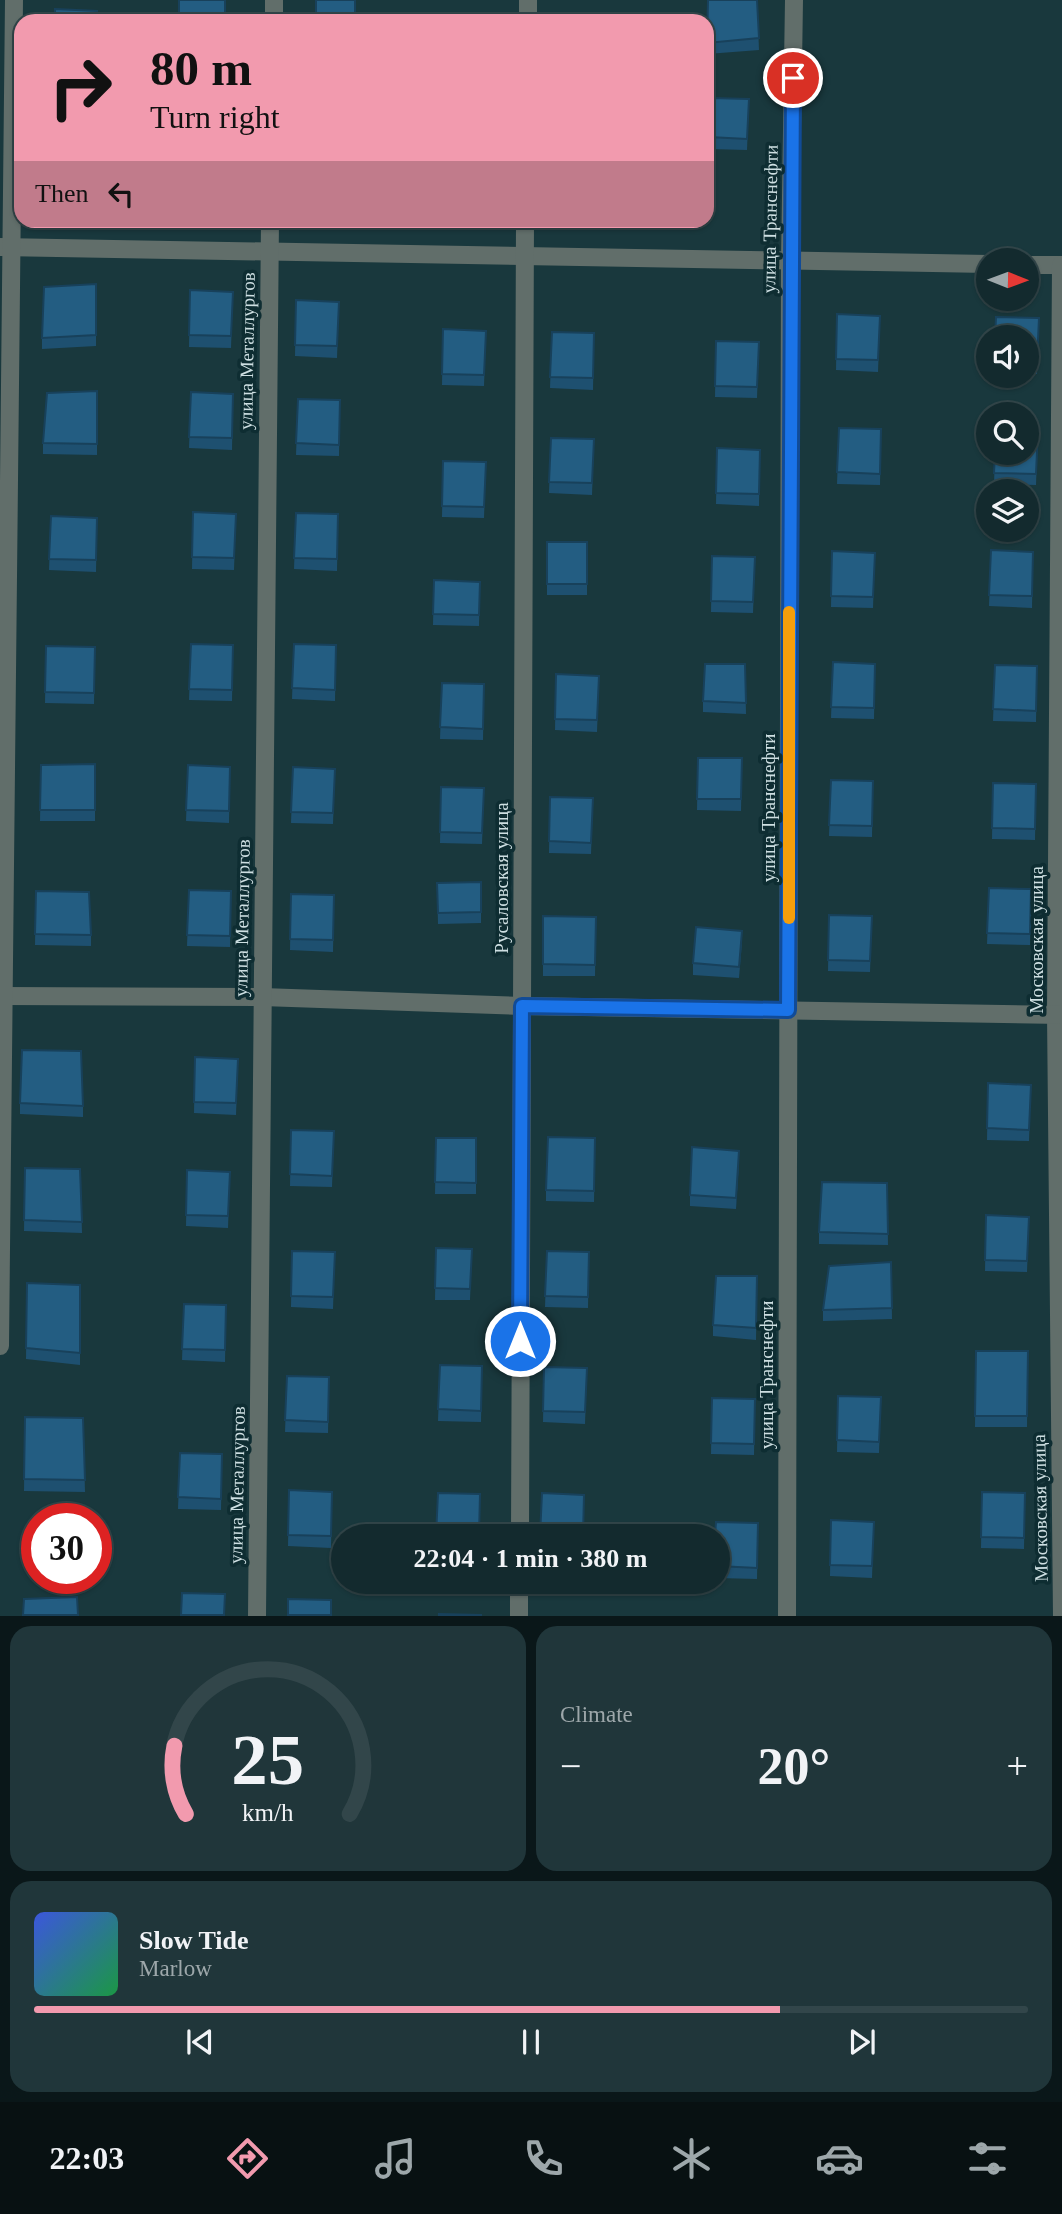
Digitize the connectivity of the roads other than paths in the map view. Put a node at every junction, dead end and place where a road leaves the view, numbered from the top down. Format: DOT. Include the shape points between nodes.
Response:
graph roads {
  1 [pos="14,0"];
  2 [pos="794,0"];
  3 [pos="270,228"];
  4 [pos="525,228"];
  5 [pos="5,247"];
  6 [pos="269,251"];
  7 [pos="525,254"];
  8 [pos="790,261"];
  9 [pos="976,264"];
  10 [pos="1040,265"];
  11 [pos="1061,265"];
  12 [pos="2,996"];
  13 [pos="262,997"];
  14 [pos="522,1006"];
  15 [pos="788,1010"];
  16 [pos="1059,1014"];
  17 [pos="0,1346"];
  18 [pos="520,1524"];
  19 [pos="519,1594"];
  20 [pos="257,1615"];
  21 [pos="519,1615"];
  22 [pos="786,1615"];
  23 [pos="1062,1615"];
  1 -- 5 [label="street"];
  2 -- 8 [label="street, улица Транснефти"];
  3 -- 6 [label="street, улица Металлургов"];
  4 -- 7 [label="street, Русаловская улица"];
  5 -- 6 [label="street"];
  5 -- 12 [label="street"];
  6 -- 7 [label="street"];
  6 -- 13 [label="street, улица Металлургов"];
  7 -- 8 [label="street"];
  7 -- 14 [label="street, Русаловская улица"];
  8 -- 9 [label="street"];
  8 -- 15 [label="street, улица Транснефти"];
  10 -- 11 [label="street"];
  11 -- 16 [label="street, Московская улица"];
  12 -- 13 [label="street"];
  12 -- 17 [label="street"];
  13 -- 14 [label="street"];
  13 -- 20 [label="street, улица Металлургов"];
  14 -- 15 [label="street"];
  14 -- 18 [label="street, Русаловская улица"];
  15 -- 16 [label="street"];
  15 -- 22 [label="street, улица Транснефти"];
  16 -- 23 [label="street, Московская улица"];
  19 -- 21 [label="street"];
}
